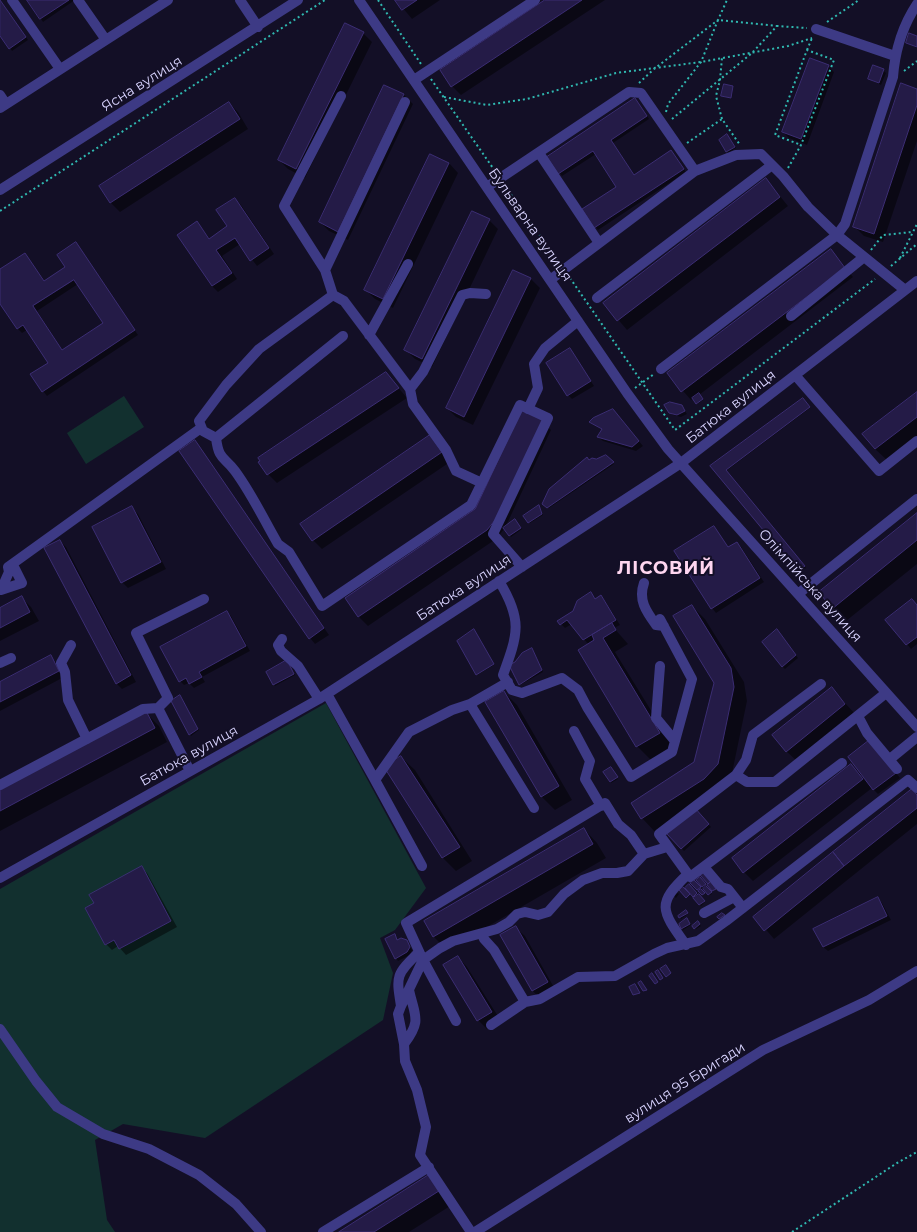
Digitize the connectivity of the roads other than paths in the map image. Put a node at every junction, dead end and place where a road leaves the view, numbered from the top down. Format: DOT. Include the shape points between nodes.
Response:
graph roads {
  1 [pos="12,0"];
  2 [pos="78,0"];
  3 [pos="168,0"];
  4 [pos="240,0"];
  5 [pos="298,0"];
  6 [pos="534,0"];
  7 [pos="363,1"];
  8 [pos="153,4"];
  9 [pos="917,4"];
  10 [pos="258,27"];
  11 [pos="814,34"];
  12 [pos="106,40"];
  13 [pos="895,56"];
  14 [pos="60,70"];
  15 [pos="414,80"];
  16 [pos="0,95"];
  17 [pos="341,96"];
  18 [pos="405,102"];
  19 [pos="3,106"];
  20 [pos="539,153"];
  21 [pos="772,165"];
  22 [pos="695,172"];
  23 [pos="487,188"];
  24 [pos="0,190"];
  25 [pos="837,235"];
  26 [pos="599,243"];
  27 [pos="864,257"];
  28 [pos="408,264"];
  29 [pos="325,270"];
  30 [pos="550,280"];
  31 [pos="917,281"];
  32 [pos="905,290"];
  33 [pos="486,294"];
  34 [pos="333,295"];
  35 [pos="597,298"];
  36 [pos="791,316"];
  37 [pos="576,318"];
  38 [pos="370,335"];
  39 [pos="343,336"];
  40 [pos="661,369"];
  41 [pos="795,375"];
  42 [pos="410,389"];
  43 [pos="528,409"];
  44 [pos="201,428"];
  45 [pos="216,438"];
  46 [pos="917,441"];
  47 [pos="681,463"];
  48 [pos="482,483"];
  49 [pos="917,499"];
  50 [pos="8,567"];
  51 [pos="522,567"];
  52 [pos="500,582"];
  53 [pos="644,583"];
  54 [pos="1,590"];
  55 [pos="798,594"];
  56 [pos="204,599"];
  57 [pos="282,639"];
  58 [pos="72,645"];
  59 [pos="11,658"];
  60 [pos="0,663"];
  61 [pos="660,666"];
  62 [pos="508,682"];
  63 [pos="820,684"];
  64 [pos="886,693"];
  65 [pos="323,697"];
  66 [pos="470,704"];
  67 [pos="158,708"];
  68 [pos="858,716"];
  69 [pos="917,727"];
  70 [pos="574,731"];
  71 [pos="917,737"];
  72 [pos="87,739"];
  73 [pos="675,741"];
  74 [pos="890,760"];
  75 [pos="842,763"];
  76 [pos="897,769"];
  77 [pos="190,771"];
  78 [pos="736,775"];
  79 [pos="375,780"];
  80 [pos="0,785"];
  81 [pos="917,788"];
  82 [pos="601,806"];
  83 [pos="534,808"];
  84 [pos="667,847"];
  85 [pos="644,854"];
  86 [pos="422,866"];
  87 [pos="704,867"];
  88 [pos="688,874"];
  89 [pos="0,878"];
  90 [pos="734,897"];
  91 [pos="743,908"];
  92 [pos="704,913"];
  93 [pos="482,934"];
  94 [pos="686,944"];
  95 [pos="421,956"];
  96 [pos="917,972"];
  97 [pos="409,990"];
  98 [pos="524,1002"];
  99 [pos="401,1006"];
  100 [pos="456,1021"];
  101 [pos="491,1025"];
  102 [pos="0,1029"];
  103 [pos="404,1044"];
  104 [pos="429,1167"];
  105 [pos="261,1232"];
  106 [pos="323,1232"];
  107 [pos="471,1232"];
  108 [pos="475,1232"];
  1 -- 14 [label="street"];
  2 -- 12 [label="street"];
  3 -- 8 [label="street"];
  4 -- 10 [label="street"];
  5 -- 10 [label="street, Ясна вулиця"];
  6 -- 15 [label="street"];
  7 -- 15 [label="street, Бульварна вулиця"];
  8 -- 12 [label="street"];
  9 -- 13 [label="street" via="910,14"];
  10 -- 24 [label="street, Ясна вулиця"];
  11 -- 13 [label="street"];
  12 -- 14 [label="street"];
  13 -- 25 [label="street" via="893,77 845,224"];
  14 -- 19 [label="street"];
  15 -- 23 [label="street, Бульварна вулиця"];
  16 -- 19 [label="street"];
  17 -- 29 [label="street" via="284,206"];
  18 -- 29 [label="street"];
  20 -- 22 [label="street" via="629,92 641,93"];
  20 -- 23 [label="street"];
  20 -- 26 [label="street"];
  21 -- 22 [label="street" via="761,154 747,154 736,155"];
  21 -- 25 [label="street" via="808,207"];
  21 -- 35 [label="street"];
  22 -- 26 [label="street"];
  23 -- 30 [label="street, Бульварна вулиця"];
  25 -- 27 [label="street"];
  25 -- 40 [label="street"];
  26 -- 30 [label="street"];
  27 -- 32 [label="street"];
  27 -- 36 [label="street"];
  28 -- 38 [label="street"];
  29 -- 34 [label="street"];
  30 -- 37 [label="street, Бульварна вулиця"];
  31 -- 32 [label="street, Батюка вулиця"];
  32 -- 41 [label="street, Батюка вулиця"];
  33 -- 42 [label="street" via="462,295 423,372"];
  34 -- 38 [label="street" via="344,301"];
  34 -- 44 [label="street" via="259,349 226,385 199,421"];
  37 -- 43 [label="street" via="545,348 534,364 538,388"];
  37 -- 47 [label="street, Бульварна вулиця" via="627,393"];
  38 -- 42 [label="street"];
  39 -- 45 [label="street"];
  41 -- 46 [label="street" via="878,471"];
  41 -- 47 [label="street, Батюка вулиця"];
  42 -- 48 [label="street" via="413,404 446,450 456,471"];
  43 -- 48 [label="street" via="520,405"];
  43 -- 51 [label="street" via="548,418 492,534"];
  44 -- 45 [label="street"];
  44 -- 50 [label="street"];
  45 -- 48 [label="street" via="223,460 235,471 278,544 289,552 322,606 471,505"];
  47 -- 51 [label="street, Батюка вулиця"];
  47 -- 55 [label="street, Олімпійська вулиця"];
  49 -- 55 [label="street"];
  50 -- 54 [label="street" via="9,572"];
  50 -- 54 [label="street" via="14,567 22,583"];
  51 -- 52 [label="street, Батюка вулиця"];
  52 -- 62 [label="street" via="511,601 516,623 515,642 504,675"];
  52 -- 65 [label="street, Батюка вулиця"];
  53 -- 73 [label="street" via="640,594 647,613 656,625 662,623 692,679"];
  55 -- 64 [label="street, Олімпійська вулиця"];
  56 -- 67 [label="street" via="136,633 168,698"];
  57 -- 65 [label="street" via="278,645 281,651 298,666"];
  58 -- 72 [label="street" via="60,663 65,672 68,700"];
  59 -- 60 [label="street"];
  61 -- 73 [label="street" via="656,718"];
  62 -- 66 [label="street"];
  62 -- 73 [label="street" via="512,690 522,692 562,678 578,690 631,777 672,752"];
  63 -- 78 [label="street" via="753,735 746,760"];
  64 -- 68 [label="street"];
  64 -- 69 [label="street, Олімпійська вулиця"];
  65 -- 77 [label="street, Батюка вулиця"];
  65 -- 79 [label="street"];
  66 -- 79 [label="street" via="452,710 409,732"];
  66 -- 83 [label="street"];
  67 -- 72 [label="street" via="143,709"];
  67 -- 77 [label="street"];
  68 -- 74 [label="street" via="867,733"];
  68 -- 78 [label="street" via="775,782 747,782"];
  70 -- 82 [label="street" via="590,760 584,779"];
  71 -- 74 [label="street"];
  72 -- 80 [label="street"];
  74 -- 76 [label="street"];
  75 -- 87 [label="street"];
  77 -- 89 [label="street, Батюка вулиця"];
  78 -- 84 [label="street" via="659,834"];
  79 -- 86 [label="street"];
  81 -- 91 [label="street" via="908,780"];
  82 -- 85 [label="street" via="605,803 618,824 631,835"];
  82 -- 95 [label="street" via="406,923"];
  84 -- 85 [label="street"];
  84 -- 88 [label="street"];
  85 -- 93 [label="street" via="628,871 602,873 583,880 564,894 548,912 538,915 525,912 517,914 509,922"];
  87 -- 88 [label="street" via="690,877"];
  87 -- 90 [label="street"];
  88 -- 94 [label="street" via="669,893 664,908"];
  90 -- 91 [label="street"];
  90 -- 92 [label="street"];
  91 -- 94 [label="street" via="698,941"];
  93 -- 95 [label="street" via="453,941"];
  93 -- 98 [label="street"];
  94 -- 98 [label="street" via="667,948 615,976 578,977 540,999"];
  95 -- 97 [label="street"];
  95 -- 99 [label="street" via="401,970 398,976"];
  95 -- 100 [label="street"];
  96 -- 108 [label="street, вулиця 95 Бригади" via="869,1000 763,1050"];
  97 -- 99 [label="street"];
  97 -- 103 [label="street" via="417,1023 414,1032"];
  98 -- 101 [label="street"];
  99 -- 103 [label="street" via="398,1014"];
  102 -- 105 [label="street" via="57,1107 103,1134 149,1149 199,1175 236,1204"];
  103 -- 104 [label="street" via="405,1061 417,1090 426,1127 420,1154"];
  104 -- 106 [label="street"];
  104 -- 107 [label="street"];
}
